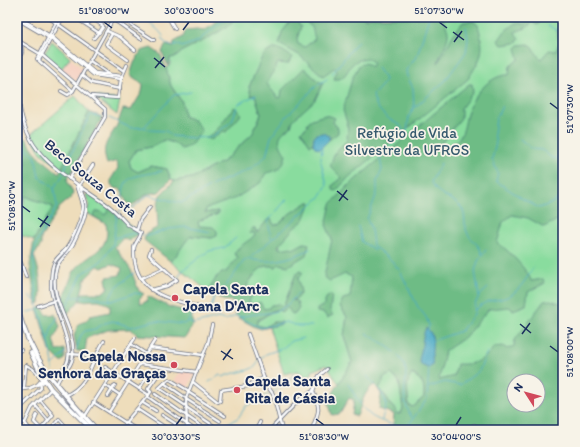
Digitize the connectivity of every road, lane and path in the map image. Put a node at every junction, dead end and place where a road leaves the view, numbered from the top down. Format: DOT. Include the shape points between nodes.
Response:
graph roads {
  1 [pos="48,17"];
  2 [pos="59,17"];
  3 [pos="63,17"];
  4 [pos="91,17"];
  5 [pos="108,17"];
  6 [pos="123,17"];
  7 [pos="132,17"];
  8 [pos="168,17"];
  9 [pos="18,18"];
  10 [pos="113,18"];
  11 [pos="82,22"];
  12 [pos="128,23"];
  13 [pos="57,24"];
  14 [pos="87,25"];
  15 [pos="175,29"];
  16 [pos="106,31"];
  17 [pos="98,33"];
  18 [pos="112,34"];
  19 [pos="50,37"];
  20 [pos="94,38"];
  21 [pos="141,39"];
  22 [pos="17,40"];
  23 [pos="154,40"];
  24 [pos="21,42"];
  25 [pos="135,50"];
  26 [pos="96,51"];
  27 [pos="41,54"];
  28 [pos="128,60"];
  29 [pos="90,61"];
  30 [pos="127,65"];
  31 [pos="86,67"];
  32 [pos="17,69"];
  33 [pos="124,71"];
  34 [pos="109,74"];
  35 [pos="82,75"];
  36 [pos="122,78"];
  37 [pos="17,85"];
  38 [pos="76,85"];
  39 [pos="120,89"];
  40 [pos="61,91"];
  41 [pos="73,91"];
  42 [pos="90,96"];
  43 [pos="18,107"];
  44 [pos="93,165"];
  45 [pos="69,179"];
  46 [pos="78,185"];
  47 [pos="150,207"];
  48 [pos="137,230"];
  49 [pos="151,248"];
  50 [pos="68,250"];
  51 [pos="17,258"];
  52 [pos="164,268"];
  53 [pos="26,277"];
  54 [pos="52,278"];
  55 [pos="56,278"];
  56 [pos="142,278"];
  57 [pos="151,291"];
  58 [pos="57,300"];
  59 [pos="53,302"];
  60 [pos="38,306"];
  61 [pos="17,307"];
  62 [pos="210,310"];
  63 [pos="17,316"];
  64 [pos="212,325"];
  65 [pos="248,334"];
  66 [pos="135,338"];
  67 [pos="155,340"];
  68 [pos="104,341"];
  69 [pos="131,344"];
  70 [pos="150,348"];
  71 [pos="21,350"];
  72 [pos="17,352"];
  73 [pos="69,354"];
  74 [pos="73,354"];
  75 [pos="146,354"];
  76 [pos="203,355"];
  77 [pos="94,360"];
  78 [pos="140,364"];
  79 [pos="105,367"];
  80 [pos="327,369"];
  81 [pos="44,371"];
  82 [pos="113,372"];
  83 [pos="196,372"];
  84 [pos="57,373"];
  85 [pos="49,376"];
  86 [pos="62,376"];
  87 [pos="264,378"];
  88 [pos="42,382"];
  89 [pos="128,382"];
  90 [pos="192,382"];
  91 [pos="164,383"];
  92 [pos="56,385"];
  93 [pos="105,385"];
  94 [pos="115,385"];
  95 [pos="24,387"];
  96 [pos="51,389"];
  97 [pos="139,389"];
  98 [pos="17,390"];
  99 [pos="60,390"];
  100 [pos="112,390"];
  101 [pos="313,391"];
  102 [pos="188,392"];
  103 [pos="56,394"];
  104 [pos="155,394"];
  105 [pos="120,395"];
  106 [pos="65,396"];
  107 [pos="108,396"];
  108 [pos="148,396"];
  109 [pos="186,398"];
  110 [pos="40,400"];
  111 [pos="93,402"];
  112 [pos="143,402"];
  113 [pos="35,406"];
  114 [pos="186,406"];
  115 [pos="138,409"];
  116 [pos="17,411"];
  117 [pos="156,411"];
  118 [pos="109,412"];
  119 [pos="37,415"];
  120 [pos="162,415"];
  121 [pos="186,415"];
  122 [pos="224,416"];
  123 [pos="17,417"];
  124 [pos="83,418"];
  125 [pos="48,420"];
  126 [pos="279,420"];
  127 [pos="17,421"];
  128 [pos="220,421"];
  129 [pos="260,422"];
  130 [pos="25,423"];
  131 [pos="125,423"];
  132 [pos="187,423"];
  133 [pos="88,424"];
  134 [pos="53,426"];
  135 [pos="474,426"];
  136 [pos="217,428"];
  137 [pos="30,430"];
  138 [pos="50,430"];
  139 [pos="56,430"];
  140 [pos="69,430"];
  141 [pos="82,430"];
  142 [pos="92,430"];
  143 [pos="97,430"];
  144 [pos="137,430"];
  145 [pos="170,430"];
  146 [pos="187,430"];
  147 [pos="195,430"];
  148 [pos="207,430"];
  149 [pos="256,430"];
  150 [pos="270,430"];
  151 [pos="282,430"];
  152 [pos="312,430"];
  153 [pos="482,430"];
  1 -- 13 [label="street"];
  2 -- 13 [label="street"];
  3 -- 13 [label="street"];
  4 -- 14 [label="street"];
  4 -- 17 [label="street" via="103,27"];
  5 -- 10 [label="street"];
  6 -- 12 [label="street"];
  7 -- 12 [label="street"];
  8 -- 15 [label="street"];
  9 -- 19 [label="street"];
  10 -- 16 [label="street"];
  10 -- 21 [label="street"];
  11 -- 14 [label="street"];
  12 -- 23 [label="street"];
  13 -- 19 [label="street"];
  13 -- 26 [label="street"];
  14 -- 17 [label="street"];
  16 -- 18 [label="street"];
  16 -- 26 [label="street"];
  17 -- 20 [label="street"];
  18 -- 25 [label="street" via="120,37"];
  18 -- 28 [label="street" via="106,44"];
  19 -- 27 [label="street"];
  19 -- 31 [label="street"];
  22 -- 24 [label="street"];
  24 -- 27 [label="street"];
  24 -- 32 [label="street" via="22,52"];
  26 -- 29 [label="street"];
  26 -- 33 [label="street"];
  27 -- 38 [label="street"];
  27 -- 41 [label="street" via="40,60"];
  29 -- 31 [label="street"];
  29 -- 34 [label="street"];
  30 -- 33 [label="street"];
  31 -- 34 [label="street" via="95,73"];
  31 -- 35 [label="street"];
  31 -- 36 [label="street" via="94,75"];
  33 -- 36 [label="street"];
  34 -- 36 [label="street"];
  35 -- 38 [label="street"];
  35 -- 39 [label="street" via="92,83"];
  36 -- 39 [label="street"];
  37 -- 43 [label="street, Beco Souza Costa"];
  38 -- 41 [label="street"];
  38 -- 42 [label="street"];
  39 -- 42 [label="street" via="118,98"];
  40 -- 41 [label="street" via="68,95"];
  42 -- 45 [label="street" via="104,108 105,117"];
  43 -- 45 [label="street, Beco Souza Costa" via="27,135 37,151"];
  44 -- 46 [label="street"];
  45 -- 46 [label="street, Beco Souza Costa"];
  46 -- 48 [label="street, Beco Souza Costa" via="117,212"];
  46 -- 50 [label="street" via="86,209 76,239"];
  47 -- 48 [label="street" via="140,220"];
  48 -- 56 [label="street, Beco Souza Costa" via="142,234 134,247 134,255"];
  49 -- 52 [label="street" via="148,255"];
  50 -- 54 [label="street" via="59,256 54,264"];
  50 -- 55 [label="street" via="58,266"];
  51 -- 53 [label="street"];
  52 -- 56 [label="street"];
  52 -- 57 [label="street" via="177,280"];
  54 -- 55 [label="street"];
  54 -- 59 [label="street"];
  55 -- 58 [label="street"];
  56 -- 57 [label="street, Beco Souza Costa" via="145,286"];
  57 -- 62 [label="street, Beco Souza Costa" via="170,300"];
  58 -- 59 [label="street"];
  58 -- 74 [label="street" via="69,331"];
  59 -- 60 [label="street"];
  59 -- 73 [label="street" via="66,333"];
  61 -- 81 [label="main road" via="32,350"];
  63 -- 88 [label="main road"];
  64 -- 76 [label="street"];
  65 -- 87 [label="street"];
  66 -- 69 [label="street"];
  67 -- 70 [label="street"];
  68 -- 77 [label="street"];
  69 -- 75 [label="street"];
  69 -- 82 [label="street"];
  70 -- 75 [label="street"];
  70 -- 76 [label="street"];
  71 -- 72 [label="street"];
  73 -- 74 [label="street"];
  73 -- 84 [label="street" via="68,362"];
  74 -- 77 [label="street" via="84,355"];
  74 -- 86 [label="street" via="72,364"];
  75 -- 78 [label="street"];
  76 -- 83 [label="street"];
  77 -- 106 [label="street" via="82,384"];
  78 -- 83 [label="street"];
  78 -- 89 [label="street"];
  79 -- 82 [label="street"];
  80 -- 101 [label="street" via="319,376"];
  81 -- 84 [label="main road"];
  81 -- 85 [label="main road"];
  82 -- 89 [label="street"];
  82 -- 93 [label="street"];
  83 -- 90 [label="street"];
  84 -- 85 [label="street"];
  84 -- 86 [label="street"];
  85 -- 88 [label="main road"];
  85 -- 92 [label="main road"];
  86 -- 92 [label="street"];
  87 -- 90 [label="street" via="248,386 221,390 220,402"];
  87 -- 126 [label="street" via="273,394"];
  88 -- 95 [label="street" via="32,369 26,366"];
  88 -- 96 [label="main road"];
  88 -- 98 [label="street" via="30,388"];
  88 -- 116 [label="street" via="41,388"];
  89 -- 97 [label="street"];
  89 -- 105 [label="street"];
  90 -- 102 [label="street"];
  91 -- 102 [label="street" via="169,379"];
  91 -- 109 [label="street"];
  91 -- 114 [label="street" via="159,388"];
  92 -- 99 [label="main road"];
  93 -- 100 [label="street"];
  93 -- 111 [label="street"];
  94 -- 100 [label="street"];
  96 -- 103 [label="main road"];
  96 -- 110 [label="street"];
  97 -- 108 [label="street"];
  97 -- 108 [label="street" via="148,375 157,376 148,389 152,392"];
  99 -- 103 [label="main road"];
  99 -- 106 [label="main road"];
  100 -- 105 [label="street"];
  100 -- 107 [label="street"];
  101 -- 126 [label="street" via="299,400"];
  101 -- 152 [label="street" via="319,414"];
  102 -- 109 [label="street"];
  102 -- 122 [label="street"];
  103 -- 124 [label="main road"];
  104 -- 121 [label="street"];
  105 -- 118 [label="street"];
  106 -- 124 [label="main road"];
  108 -- 112 [label="street"];
  108 -- 132 [label="street"];
  109 -- 114 [label="street"];
  109 -- 128 [label="street"];
  110 -- 113 [label="street"];
  110 -- 125 [label="street" via="53,415"];
  111 -- 118 [label="street"];
  111 -- 124 [label="street"];
  112 -- 115 [label="street"];
  112 -- 117 [label="street"];
  113 -- 125 [label="street"];
  113 -- 130 [label="street"];
  114 -- 121 [label="street"];
  114 -- 136 [label="street"];
  115 -- 131 [label="street"];
  115 -- 145 [label="street"];
  118 -- 131 [label="street"];
  119 -- 125 [label="street" via="34,421 41,429"];
  120 -- 145 [label="street" via="176,424"];
  121 -- 132 [label="street"];
  121 -- 148 [label="street"];
  123 -- 127 [label="street"];
  124 -- 133 [label="main road"];
  126 -- 150 [label="street"];
  126 -- 151 [label="street"];
  127 -- 130 [label="street"];
  129 -- 149 [label="street"];
  130 -- 137 [label="street"];
  131 -- 144 [label="street"];
  132 -- 146 [label="street"];
  132 -- 147 [label="street"];
  133 -- 141 [label="street"];
  133 -- 142 [label="main road"];
  133 -- 143 [label="main road"];
  134 -- 138 [label="street"];
  134 -- 139 [label="street"];
  134 -- 140 [label="street" via="59,419"];
  135 -- 153 [label="street"];
}
